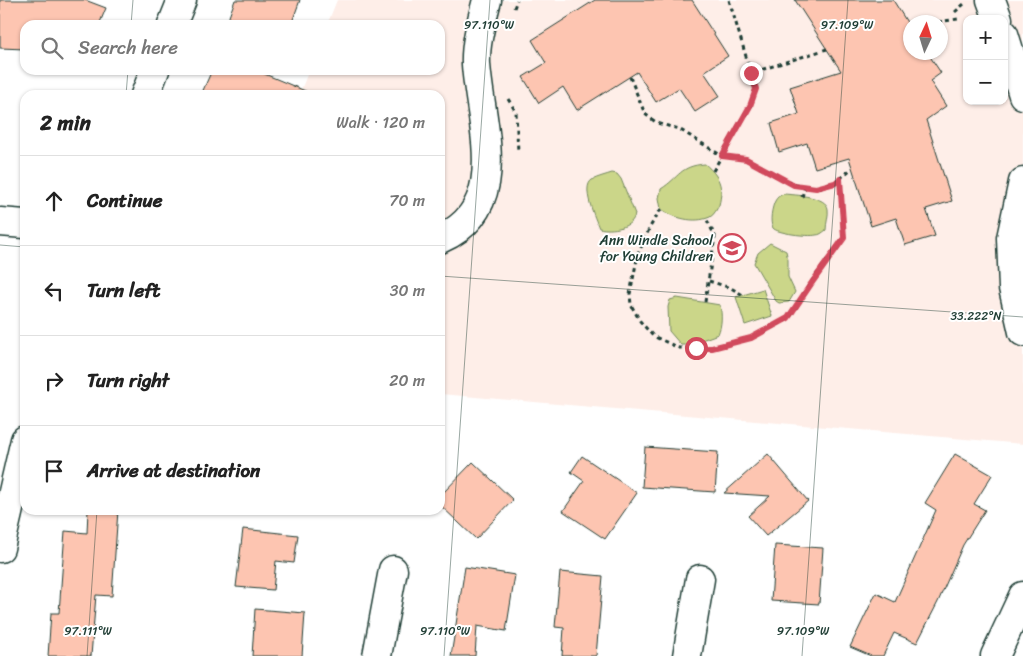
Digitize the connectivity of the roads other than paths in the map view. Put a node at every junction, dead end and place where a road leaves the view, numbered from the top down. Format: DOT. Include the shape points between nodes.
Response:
graph roads {
  1 [pos="182,0"];
  2 [pos="487,0"];
  3 [pos="991,0"];
  4 [pos="997,15"];
  5 [pos="174,20"];
  6 [pos="1008,47"];
  7 [pos="153,75"];
  8 [pos="147,90"];
  9 [pos="1023,95"];
  10 [pos="1023,182"];
  11 [pos="0,222"];
  12 [pos="20,224"];
  13 [pos="445,236"];
  14 [pos="1023,332"];
  15 [pos="20,462"];
  16 [pos="0,548"];
  17 [pos="393,570"];
  18 [pos="700,579"];
  19 [pos="1023,596"];
  20 [pos="377,656"];
  21 [pos="687,656"];
  22 [pos="995,656"];
  1 -- 5 [label="street"];
  2 -- 13 [label="street" via="476,62 486,137 487,179 480,202 464,226"];
  3 -- 4 [label="street"];
  6 -- 9 [label="street"];
  7 -- 8 [label="street"];
  10 -- 14 [label="street" via="1011,238 1013,288"];
  11 -- 12 [label="street"];
  15 -- 16 [label="street"];
  17 -- 20 [label="street"];
  18 -- 21 [label="street"];
  19 -- 22 [label="street"];
}
